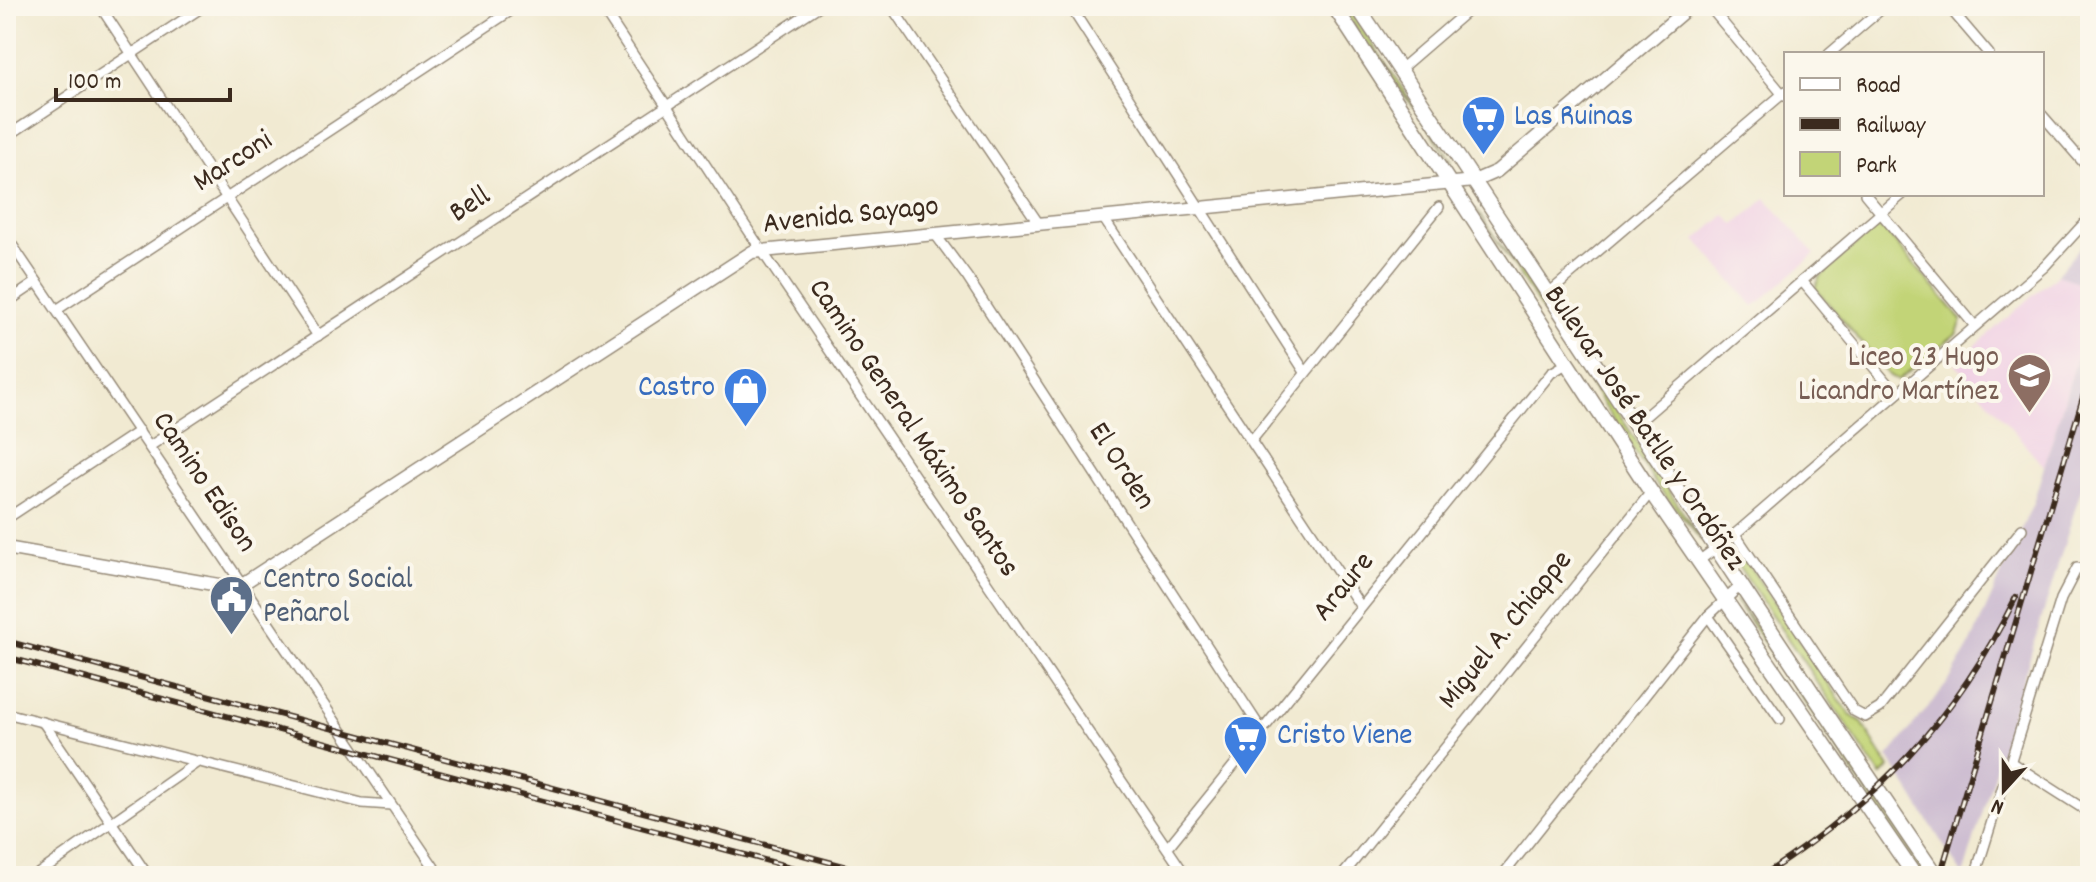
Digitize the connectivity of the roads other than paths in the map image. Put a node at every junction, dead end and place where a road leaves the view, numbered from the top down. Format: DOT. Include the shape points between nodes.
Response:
graph roads {
  1 [pos="100,6"];
  2 [pos="204,6"];
  3 [pos="518,6"];
  4 [pos="601,6"];
  5 [pos="819,6"];
  6 [pos="891,6"];
  7 [pos="1070,6"];
  8 [pos="1334,6"];
  9 [pos="1357,6"];
  10 [pos="1473,6"];
  11 [pos="1690,6"];
  12 [pos="1709,6"];
  13 [pos="1885,6"];
  14 [pos="1948,6"];
  15 [pos="1831,52"];
  16 [pos="1987,52"];
  17 [pos="131,53"];
  18 [pos="1400,69"];
  19 [pos="1784,94"];
  20 [pos="1784,96"];
  21 [pos="667,106"];
  22 [pos="2044,117"];
  23 [pos="6,137"];
  24 [pos="2090,170"];
  25 [pos="1474,181"];
  26 [pos="1450,185"];
  27 [pos="1867,196"];
  28 [pos="1901,196"];
  29 [pos="226,197"];
  30 [pos="1439,207"];
  31 [pos="1199,209"];
  32 [pos="1881,213"];
  33 [pos="2090,217"];
  34 [pos="1104,219"];
  35 [pos="1039,224"];
  36 [pos="935,234"];
  37 [pos="6,236"];
  38 [pos="762,251"];
  39 [pos="1802,281"];
  40 [pos="37,282"];
  41 [pos="1550,292"];
  42 [pos="6,303"];
  43 [pos="58,309"];
  44 [pos="1975,326"];
  45 [pos="318,336"];
  46 [pos="1566,364"];
  47 [pos="1305,372"];
  48 [pos="1896,394"];
  49 [pos="1635,425"];
  50 [pos="139,431"];
  51 [pos="1252,440"];
  52 [pos="150,446"];
  53 [pos="1651,492"];
  54 [pos="6,519"];
  55 [pos="2022,529"];
  56 [pos="1735,534"];
  57 [pos="6,548"];
  58 [pos="1715,550"];
  59 [pos="1700,560"];
  60 [pos="2090,571"];
  61 [pos="242,585"];
  62 [pos="1739,587"];
  63 [pos="1726,597"];
  64 [pos="1361,607"];
  65 [pos="1708,616"];
  66 [pos="6,713"];
  67 [pos="1780,719"];
  68 [pos="43,722"];
  69 [pos="1261,729"];
  70 [pos="199,761"];
  71 [pos="2012,763"];
  72 [pos="391,805"];
  73 [pos="2090,813"];
  74 [pos="111,824"];
  75 [pos="1168,847"];
  76 [pos="35,876"];
  77 [pos="148,876"];
  78 [pos="440,876"];
  79 [pos="1186,876"];
  80 [pos="1342,876"];
  81 [pos="1502,876"];
  82 [pos="1915,876"];
  83 [pos="1936,876"];
  84 [pos="1975,876"];
  1 -- 17 [label="street"];
  2 -- 17 [label="street"];
  3 -- 29 [label="street, Marconi"];
  4 -- 21 [label="street, Camino General Máximo Santos"];
  5 -- 21 [label="street, Bell"];
  6 -- 35 [label="street"];
  7 -- 31 [label="street"];
  8 -- 26 [label="main road, Bulevar José Batlle y Ordóñez"];
  9 -- 18 [label="main road, Bulevar José Batlle y Ordóñez"];
  10 -- 18 [label="street"];
  11 -- 25 [label="street, Avenida Sayago" via="1497,171"];
  12 -- 19 [label="street"];
  13 -- 15 [label="street"];
  14 -- 16 [label="street"];
  17 -- 23 [label="street"];
  17 -- 29 [label="street"];
  18 -- 25 [label="main road, Bulevar José Batlle y Ordóñez"];
  20 -- 41 [label="street"];
  21 -- 38 [label="street, Camino General Máximo Santos"];
  21 -- 45 [label="street, Bell"];
  22 -- 24 [label="street"];
  25 -- 26 [label="street, Avenida Sayago"];
  25 -- 41 [label="main road, Bulevar José Batlle y Ordóñez"];
  26 -- 31 [label="street, Avenida Sayago"];
  26 -- 46 [label="main road, Bulevar José Batlle y Ordóñez"];
  27 -- 32 [label="street"];
  28 -- 32 [label="street"];
  29 -- 43 [label="street, Marconi"];
  29 -- 45 [label="street"];
  30 -- 47 [label="street"];
  31 -- 34 [label="street, Avenida Sayago"];
  31 -- 47 [label="street"];
  32 -- 39 [label="street"];
  32 -- 44 [label="street"];
  33 -- 44 [label="street" via="2064,249"];
  34 -- 35 [label="street, Avenida Sayago"];
  34 -- 51 [label="street"];
  35 -- 36 [label="street, Avenida Sayago"];
  36 -- 38 [label="street, Avenida Sayago"];
  36 -- 69 [label="street, El Orden"];
  37 -- 40 [label="street, Camino Edison"];
  38 -- 61 [label="street, Avenida Sayago" via="743,257"];
  38 -- 75 [label="street, Camino General Máximo Santos"];
  39 -- 48 [label="street"];
  39 -- 49 [label="street"];
  40 -- 42 [label="street"];
  40 -- 43 [label="street, Camino Edison"];
  41 -- 49 [label="main road, Bulevar José Batlle y Ordóñez"];
  43 -- 50 [label="street, Camino Edison"];
  44 -- 48 [label="street"];
  45 -- 52 [label="street, Bell"];
  46 -- 53 [label="main road, Bulevar José Batlle y Ordóñez"];
  46 -- 64 [label="street, Araure" via="1551,373"];
  47 -- 51 [label="street"];
  48 -- 56 [label="street"];
  49 -- 58 [label="main road, Bulevar José Batlle y Ordóñez"];
  50 -- 52 [label="street, Camino Edison"];
  50 -- 54 [label="street"];
  51 -- 64 [label="street"];
  52 -- 61 [label="street, Camino Edison"];
  53 -- 59 [label="main road, Bulevar José Batlle y Ordóñez"];
  53 -- 80 [label="street, Miguel A. Chiappe"];
  55 -- 56 [label="street, Bulevar José Batlle y Ordóñez" via="1874,715 1865,717 1854,711"];
  56 -- 58 [label="street"];
  57 -- 61 [label="street" via="230,589"];
  58 -- 59 [label="street"];
  58 -- 62 [label="main road, Bulevar José Batlle y Ordóñez"];
  59 -- 63 [label="main road, Bulevar José Batlle y Ordóñez"];
  60 -- 71 [label="street" via="2077,568 2061,599"];
  61 -- 72 [label="street, Camino Edison"];
  62 -- 63 [label="street"];
  62 -- 83 [label="main road, Bulevar José Batlle y Ordóñez"];
  63 -- 65 [label="street"];
  63 -- 82 [label="main road, Bulevar José Batlle y Ordóñez"];
  64 -- 69 [label="street, Araure"];
  65 -- 67 [label="street, Bulevar José Batlle y Ordóñez"];
  65 -- 81 [label="street"];
  66 -- 68 [label="street"];
  68 -- 70 [label="street"];
  68 -- 74 [label="street"];
  69 -- 75 [label="street, Araure"];
  70 -- 72 [label="street" via="362,803"];
  70 -- 74 [label="street"];
  71 -- 73 [label="street"];
  71 -- 84 [label="street"];
  72 -- 78 [label="street, Camino Edison"];
  74 -- 76 [label="street"];
  74 -- 77 [label="street"];
  75 -- 79 [label="street, Camino General Máximo Santos"];
}
